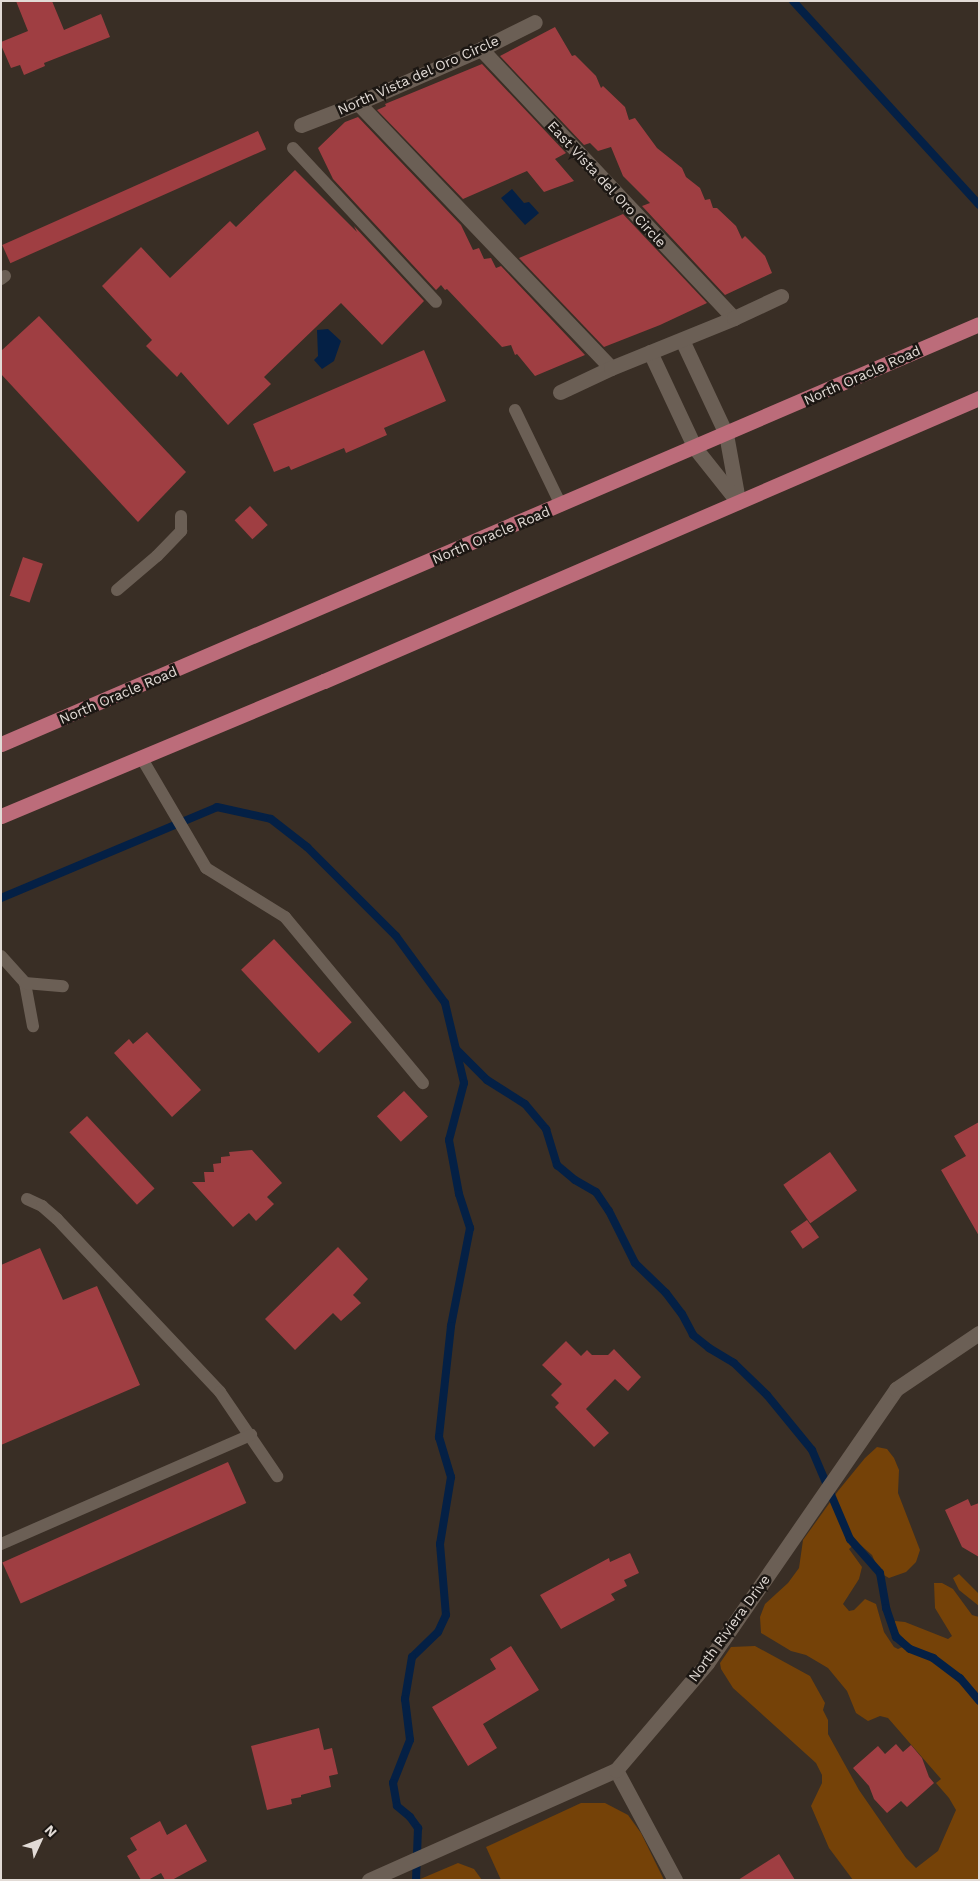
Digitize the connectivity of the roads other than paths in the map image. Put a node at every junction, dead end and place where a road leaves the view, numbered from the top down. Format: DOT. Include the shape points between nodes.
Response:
graph roads {
  1 [pos="535,22"];
  2 [pos="481,48"];
  3 [pos="358,103"];
  4 [pos="300,125"];
  5 [pos="293,148"];
  6 [pos="781,296"];
  7 [pos="436,302"];
  8 [pos="734,318"];
  9 [pos="979,324"];
  10 [pos="682,340"];
  11 [pos="650,352"];
  12 [pos="610,368"];
  13 [pos="560,392"];
  14 [pos="979,398"];
  15 [pos="515,410"];
  16 [pos="726,434"];
  17 [pos="695,448"];
  18 [pos="738,502"];
  19 [pos="560,506"];
  20 [pos="181,516"];
  21 [pos="117,590"];
  22 [pos="1,744"];
  23 [pos="141,757"];
  24 [pos="1,816"];
  25 [pos="1,956"];
  26 [pos="24,984"];
  27 [pos="63,986"];
  28 [pos="33,1026"];
  29 [pos="423,1083"];
  30 [pos="27,1199"];
  31 [pos="979,1333"];
  32 [pos="251,1435"];
  33 [pos="277,1476"];
  34 [pos="1,1544"];
  35 [pos="616,1770"];
  36 [pos="369,1880"];
  37 [pos="675,1880"];
  1 -- 2 [label="street, North Vista del Oro Circle"];
  2 -- 3 [label="street, North Vista del Oro Circle"];
  2 -- 8 [label="street, East Vista del Oro Circle"];
  3 -- 4 [label="street, North Vista del Oro Circle"];
  3 -- 12 [label="street"];
  5 -- 7 [label="lane"];
  6 -- 8 [label="street"];
  8 -- 10 [label="street"];
  9 -- 16 [label="highway, North Oracle Road"];
  10 -- 11 [label="street"];
  10 -- 16 [label="street"];
  11 -- 12 [label="street"];
  11 -- 17 [label="street"];
  12 -- 13 [label="street"];
  14 -- 18 [label="highway"];
  15 -- 19 [label="lane"];
  16 -- 17 [label="highway, North Oracle Road"];
  16 -- 18 [label="street"];
  17 -- 18 [label="street"];
  17 -- 19 [label="highway, North Oracle Road"];
  18 -- 23 [label="highway"];
  19 -- 22 [label="highway, North Oracle Road"];
  20 -- 21 [label="lane" via="181,531"];
  23 -- 24 [label="highway"];
  23 -- 29 [label="lane" via="206,868 285,917"];
  25 -- 26 [label="lane"];
  26 -- 27 [label="lane"];
  26 -- 28 [label="lane"];
  30 -- 32 [label="lane" via="47,1210 95,1257 220,1392"];
  31 -- 35 [label="street, North Riviera Drive" via="896,1389 707,1663"];
  32 -- 33 [label="lane"];
  32 -- 34 [label="lane"];
  35 -- 36 [label="street, North Riviera Drive"];
  35 -- 37 [label="street"];
}
